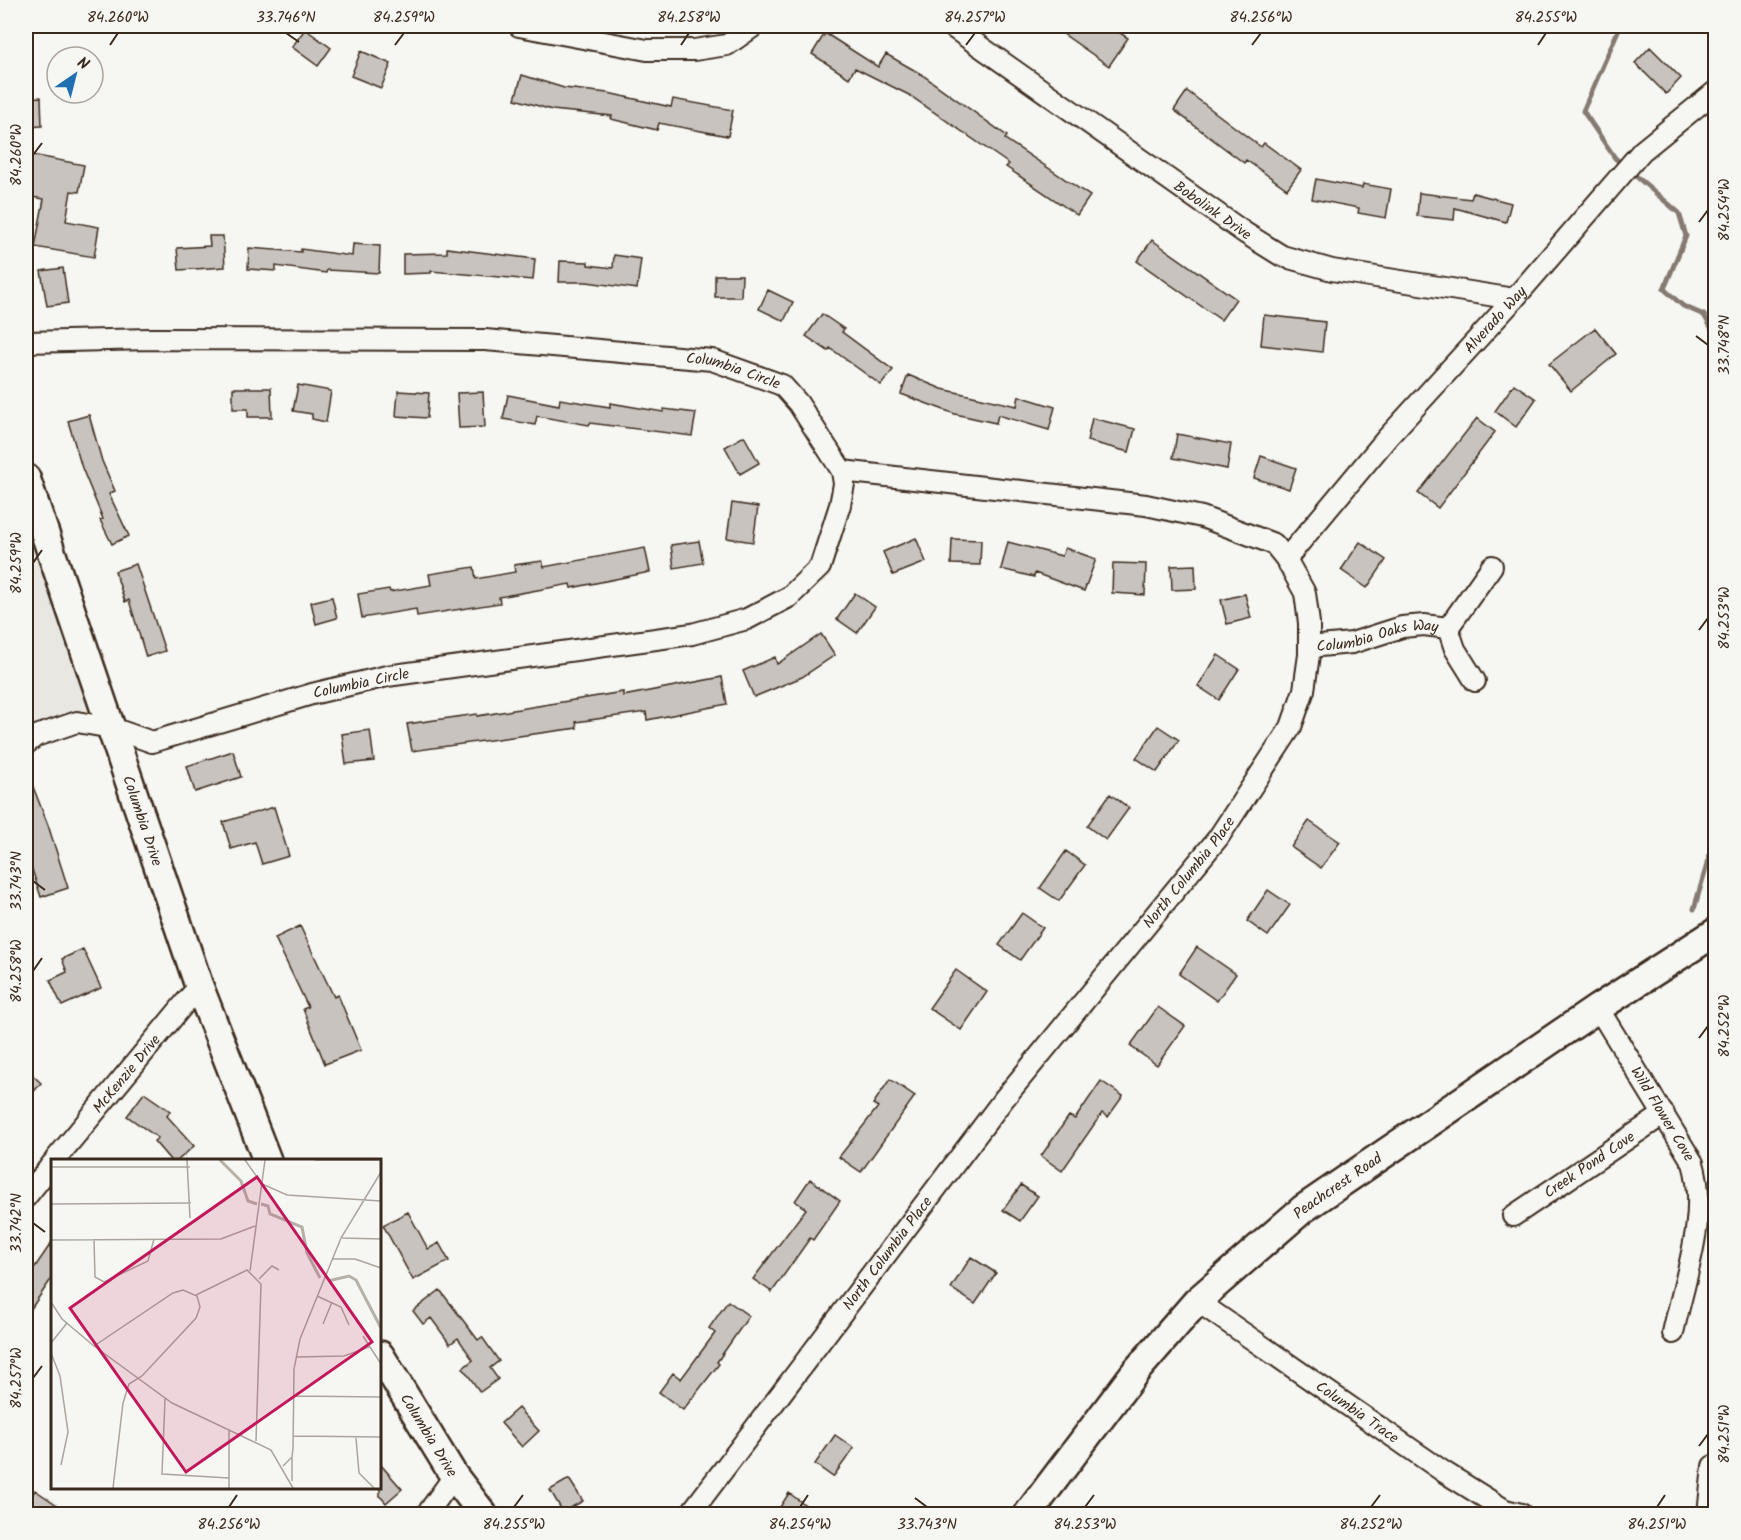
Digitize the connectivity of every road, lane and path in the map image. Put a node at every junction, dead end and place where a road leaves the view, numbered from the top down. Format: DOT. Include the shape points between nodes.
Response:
graph roads {
  1 [pos="519,26"];
  2 [pos="754,26"];
  3 [pos="951,26"];
  4 [pos="1716,91"];
  5 [pos="1514,299"];
  6 [pos="26,342"];
  7 [pos="842,471"];
  8 [pos="26,478"];
  9 [pos="1286,559"];
  10 [pos="1491,566"];
  11 [pos="1448,628"];
  12 [pos="1309,647"];
  13 [pos="1475,681"];
  14 [pos="112,728"];
  15 [pos="26,744"];
  16 [pos="1716,932"];
  17 [pos="199,986"];
  18 [pos="1598,1008"];
  19 [pos="1664,1114"];
  20 [pos="58,1159"];
  21 [pos="266,1159"];
  22 [pos="51,1165"];
  23 [pos="26,1197"];
  24 [pos="1513,1216"];
  25 [pos="1197,1301"];
  26 [pos="1673,1333"];
  27 [pos="381,1357"];
  28 [pos="1713,1466"];
  29 [pos="454,1476"];
  30 [pos="427,1515"];
  31 [pos="483,1515"];
  32 [pos="690,1515"];
  33 [pos="1028,1515"];
  34 [pos="1521,1515"];
  35 [pos="1708,1515"];
  1 -- 2 [label="street" via="647,50 727,45"];
  3 -- 5 [label="street, Bobolink Drive" via="1245,234 1282,256 1332,270"];
  4 -- 5 [label="street, Alverado Way" via="1642,151"];
  5 -- 9 [label="street, Alverado Way" via="1387,438"];
  6 -- 7 [label="street, Columbia Circle" via="485,340 712,360 782,385"];
  7 -- 9 [label="street, North Columbia Place" via="1146,505 1245,531 1274,544"];
  7 -- 14 [label="street, Columbia Circle" via="840,505 820,567 789,597 747,619 692,634 387,676 301,697 152,742"];
  8 -- 14 [label="main road, Columbia Drive"];
  9 -- 12 [label="street, North Columbia Place" via="1305,593"];
  10 -- 11 [label="street, Columbia Oaks Way"];
  11 -- 12 [label="street, Columbia Oaks Way" via="1402,627 1353,643"];
  11 -- 13 [label="street, Columbia Oaks Way" via="1455,649"];
  12 -- 32 [label="street, North Columbia Place" via="1304,690 1291,727 1218,838 1003,1100"];
  14 -- 15 [label="street, Columbia Circle" via="76,722 36,736"];
  14 -- 17 [label="main road, Columbia Drive"];
  16 -- 18 [label="main road, Peachcrest Road"];
  17 -- 20 [label="street, McKenzie Drive"];
  17 -- 21 [label="main road, Columbia Drive"];
  18 -- 19 [label="street, Wild Flower Cove"];
  18 -- 25 [label="main road, Peachcrest Road" via="1303,1209"];
  19 -- 24 [label="street, Creek Pond Cove"];
  19 -- 26 [label="street, Wild Flower Cove" via="1693,1162 1699,1183 1696,1223"];
  22 -- 23 [label="street"];
  25 -- 33 [label="main road, Peachcrest Road" via="1136,1371"];
  25 -- 34 [label="street, Columbia Trace" via="1444,1472 1504,1510"];
  27 -- 29 [label="main road, Columbia Drive"];
  28 -- 35 [label="street"];
  29 -- 30 [label="street"];
  29 -- 31 [label="main road, Columbia Drive"];
}
